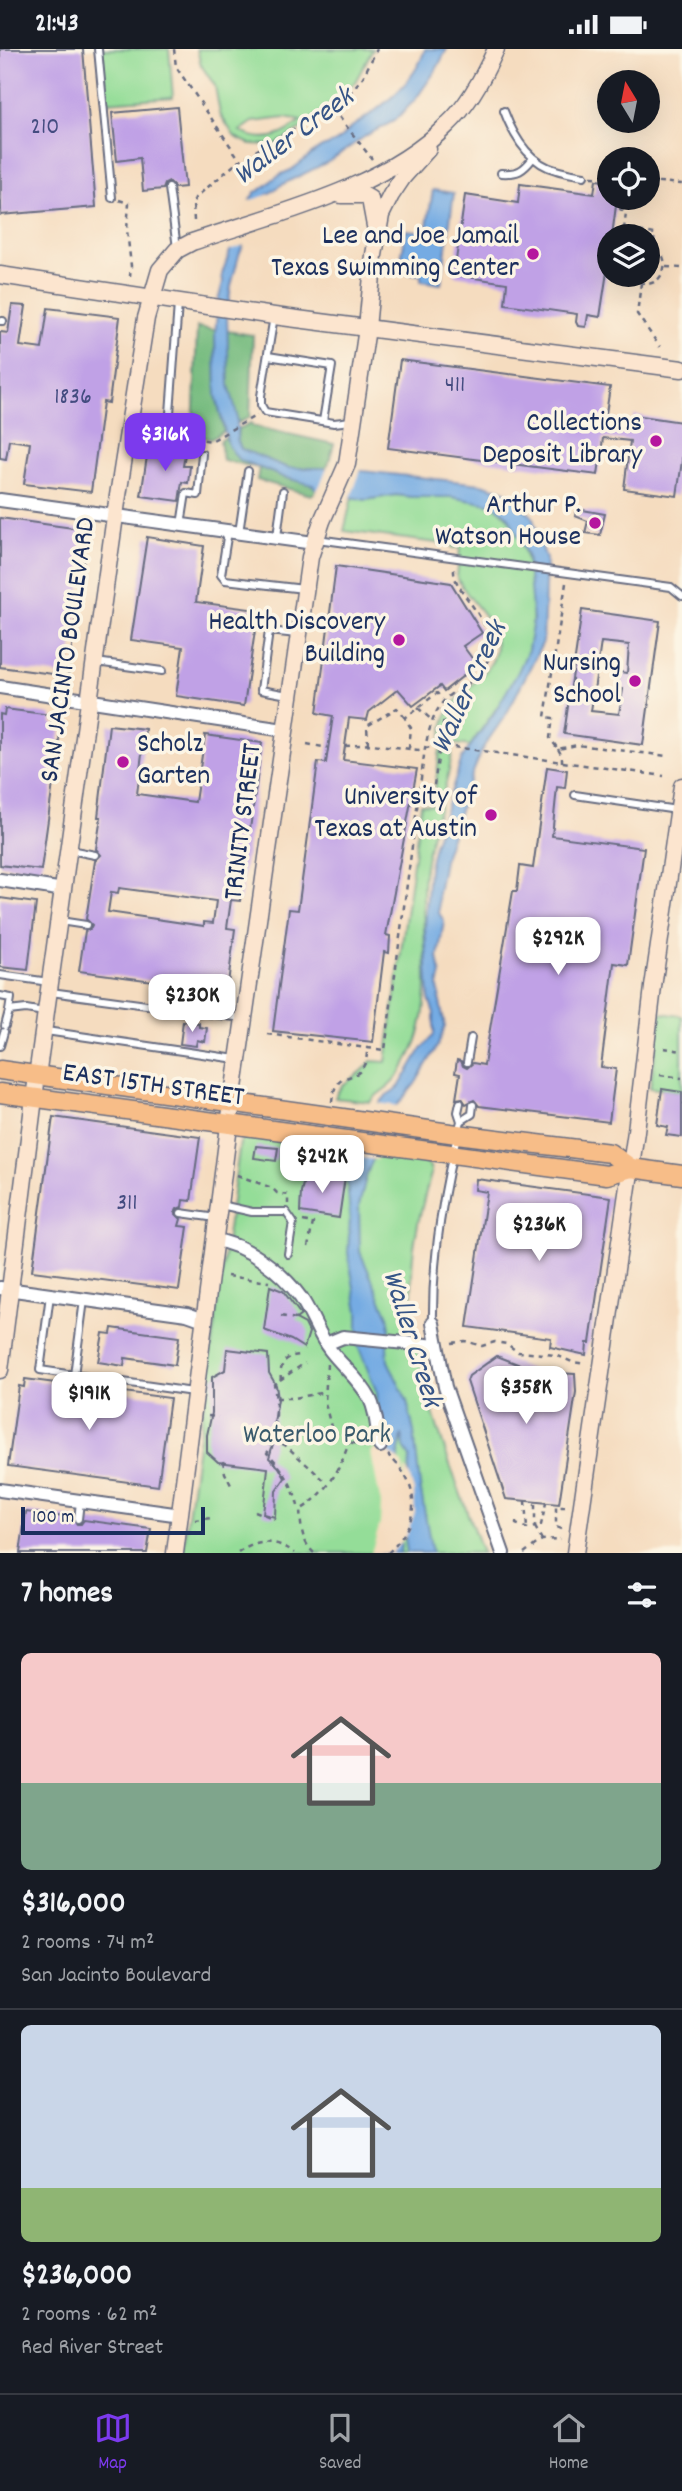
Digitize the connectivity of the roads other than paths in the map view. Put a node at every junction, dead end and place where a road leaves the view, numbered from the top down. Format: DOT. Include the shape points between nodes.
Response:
graph roads {
  1 [pos="98,49"];
  2 [pos="496,49"];
  3 [pos="504,111"];
  4 [pos="447,126"];
  5 [pos="533,158"];
  6 [pos="501,173"];
  7 [pos="584,176"];
  8 [pos="169,188"];
  9 [pos="325,197"];
  10 [pos="112,198"];
  11 [pos="377,236"];
  12 [pos="177,250"];
  13 [pos="0,275"];
  14 [pos="151,297"];
  15 [pos="184,303"];
  16 [pos="274,316"];
  17 [pos="367,328"];
  18 [pos="268,356"];
  19 [pos="682,369"];
  20 [pos="323,421"];
  21 [pos="353,421"];
  22 [pos="130,422"];
  23 [pos="202,454"];
  24 [pos="248,471"];
  25 [pos="283,491"];
  26 [pos="0,500"];
  27 [pos="115,515"];
  28 [pos="181,524"];
  29 [pos="234,532"];
  30 [pos="277,538"];
  31 [pos="314,541"];
  32 [pos="306,589"];
  33 [pos="682,596"];
  34 [pos="299,634"];
  35 [pos="94,662"];
  36 [pos="162,671"];
  37 [pos="0,687"];
  38 [pos="289,695"];
  39 [pos="89,700"];
  40 [pos="284,730"];
  41 [pos="682,786"];
  42 [pos="575,795"];
  43 [pos="679,810"];
  44 [pos="70,851"];
  45 [pos="95,855"];
  46 [pos="0,880"];
  47 [pos="64,890"];
  48 [pos="60,921"];
  49 [pos="86,925"];
  50 [pos="0,975"];
  51 [pos="50,987"];
  52 [pos="0,996"];
  53 [pos="9,1011"];
  54 [pos="47,1012"];
  55 [pos="245,1019"];
  56 [pos="44,1030"];
  57 [pos="471,1038"];
  58 [pos="0,1046"];
  59 [pos="239,1059"];
  60 [pos="467,1062"];
  61 [pos="0,1070"];
  62 [pos="37,1075"];
  63 [pos="0,1093"];
  64 [pos="34,1098"];
  65 [pos="232,1102"];
  66 [pos="460,1103"];
  67 [pos="473,1105"];
  68 [pos="230,1124"];
  69 [pos="459,1128"];
  70 [pos="454,1154"];
  71 [pos="631,1168"];
  72 [pos="682,1175"];
  73 [pos="218,1211"];
  74 [pos="181,1213"];
  75 [pos="214,1240"];
  76 [pos="288,1254"];
  77 [pos="6,1289"];
  78 [pos="50,1295"];
  79 [pos="84,1300"];
  80 [pos="204,1320"];
  81 [pos="433,1323"];
  82 [pos="437,1346"];
  83 [pos="328,1347"];
  84 [pos="0,1369"];
  85 [pos="74,1375"];
  86 [pos="195,1392"];
  87 [pos="377,1449"];
  88 [pos="0,1490"];
  89 [pos="80,1501"];
  90 [pos="188,1518"];
  91 [pos="78,1519"];
  92 [pos="175,1553"];
  93 [pos="503,1553"];
  94 [pos="575,1553"];
  1 -- 10 [label="lane"];
  2 -- 4 [label="main road"];
  3 -- 5 [label="lane"];
  4 -- 9 [label="main road" via="391,166"];
  4 -- 11 [label="main road, TRINITY STREET" via="391,195"];
  5 -- 6 [label="lane" via="522,171"];
  5 -- 7 [label="lane" via="555,170"];
  8 -- 12 [label="lane"];
  9 -- 11 [label="main road" via="353,194 370,199"];
  9 -- 12 [label="main road"];
  11 -- 17 [label="main road, TRINITY STREET"];
  12 -- 14 [label="main road, SAN JACINTO BOULEVARD" via="160,270"];
  13 -- 14 [label="main road"];
  14 -- 15 [label="main road"];
  14 -- 22 [label="main road, SAN JACINTO BOULEVARD"];
  15 -- 16 [label="main road"];
  15 -- 22 [label="lane" via="169,426"];
  16 -- 17 [label="main road"];
  16 -- 18 [label="lane"];
  17 -- 19 [label="main road"];
  17 -- 21 [label="main road, TRINITY STREET"];
  18 -- 20 [label="lane" via="261,396 265,412"];
  18 -- 20 [label="lane" via="332,366"];
  20 -- 21 [label="lane"];
  21 -- 31 [label="main road, TRINITY STREET" via="347,464"];
  22 -- 27 [label="main road, SAN JACINTO BOULEVARD"];
  23 -- 28 [label="lane" via="198,495 186,493"];
  24 -- 29 [label="lane"];
  25 -- 30 [label="lane"];
  26 -- 27 [label="street"];
  27 -- 28 [label="street"];
  27 -- 35 [label="main road, SAN JACINTO BOULEVARD"];
  28 -- 29 [label="street"];
  29 -- 30 [label="street"];
  29 -- 32 [label="lane" via="221,575 225,580"];
  30 -- 31 [label="street"];
  31 -- 32 [label="main road, TRINITY STREET"];
  31 -- 33 [label="lane" via="671,587"];
  32 -- 34 [label="main road, TRINITY STREET"];
  34 -- 38 [label="main road, TRINITY STREET"];
  34 -- 38 [label="lane" via="269,631 261,690"];
  35 -- 36 [label="lane"];
  35 -- 39 [label="main road, SAN JACINTO BOULEVARD"];
  37 -- 39 [label="street"];
  38 -- 40 [label="main road, TRINITY STREET"];
  39 -- 40 [label="street"];
  39 -- 44 [label="main road, SAN JACINTO BOULEVARD"];
  40 -- 55 [label="main road, TRINITY STREET"];
  41 -- 43 [label="main road"];
  42 -- 43 [label="lane"];
  43 -- 71 [label="main road"];
  44 -- 45 [label="lane"];
  44 -- 47 [label="main road, SAN JACINTO BOULEVARD"];
  46 -- 47 [label="street"];
  47 -- 48 [label="main road, SAN JACINTO BOULEVARD"];
  48 -- 49 [label="lane"];
  48 -- 51 [label="main road, SAN JACINTO BOULEVARD"];
  50 -- 51 [label="lane"];
  51 -- 54 [label="main road, SAN JACINTO BOULEVARD"];
  51 -- 55 [label="lane"];
  52 -- 53 [label="lane" via="11,998"];
  53 -- 54 [label="lane"];
  53 -- 58 [label="lane"];
  54 -- 56 [label="main road, SAN JACINTO BOULEVARD"];
  55 -- 59 [label="main road, TRINITY STREET"];
  56 -- 59 [label="lane"];
  56 -- 62 [label="main road, SAN JACINTO BOULEVARD"];
  57 -- 60 [label="lane"];
  59 -- 65 [label="main road, TRINITY STREET"];
  61 -- 62 [label="main road, EAST 15TH STREET"];
  62 -- 64 [label="main road, SAN JACINTO BOULEVARD"];
  62 -- 65 [label="main road, EAST 15TH STREET"];
  63 -- 64 [label="main road, EAST 15TH STREET"];
  64 -- 68 [label="main road, EAST 15TH STREET"];
  64 -- 77 [label="main road, SAN JACINTO BOULEVARD"];
  65 -- 68 [label="main road, TRINITY STREET"];
  65 -- 69 [label="main road, EAST 15TH STREET" via="408,1127"];
  66 -- 69 [label="lane"];
  67 -- 69 [label="lane" via="472,1114"];
  68 -- 70 [label="main road, EAST 15TH STREET"];
  68 -- 73 [label="main road, TRINITY STREET"];
  69 -- 70 [label="lane"];
  69 -- 71 [label="main road, EAST 15TH STREET" via="610,1153"];
  70 -- 71 [label="main road, EAST 15TH STREET" via="607,1175"];
  70 -- 81 [label="lane" via="432,1286"];
  71 -- 72 [label="main road, EAST 15TH STREET"];
  71 -- 94 [label="main road"];
  73 -- 74 [label="lane"];
  73 -- 75 [label="main road, TRINITY STREET"];
  73 -- 76 [label="lane" via="286,1212 293,1222"];
  75 -- 80 [label="main road, TRINITY STREET"];
  75 -- 83 [label="street" via="244,1249 286,1280"];
  77 -- 78 [label="street"];
  77 -- 84 [label="main road, SAN JACINTO BOULEVARD"];
  78 -- 79 [label="street"];
  78 -- 85 [label="lane" via="40,1370"];
  79 -- 80 [label="street"];
  79 -- 85 [label="lane"];
  80 -- 86 [label="main road, TRINITY STREET"];
  81 -- 82 [label="street"];
  82 -- 83 [label="street" via="343,1337"];
  82 -- 93 [label="street" via="445,1387"];
  83 -- 87 [label="street" via="371,1401"];
  85 -- 86 [label="lane"];
  86 -- 90 [label="main road, TRINITY STREET"];
  88 -- 89 [label="street"];
  89 -- 90 [label="street"];
  89 -- 91 [label="lane"];
  90 -- 92 [label="main road, TRINITY STREET"];
}
